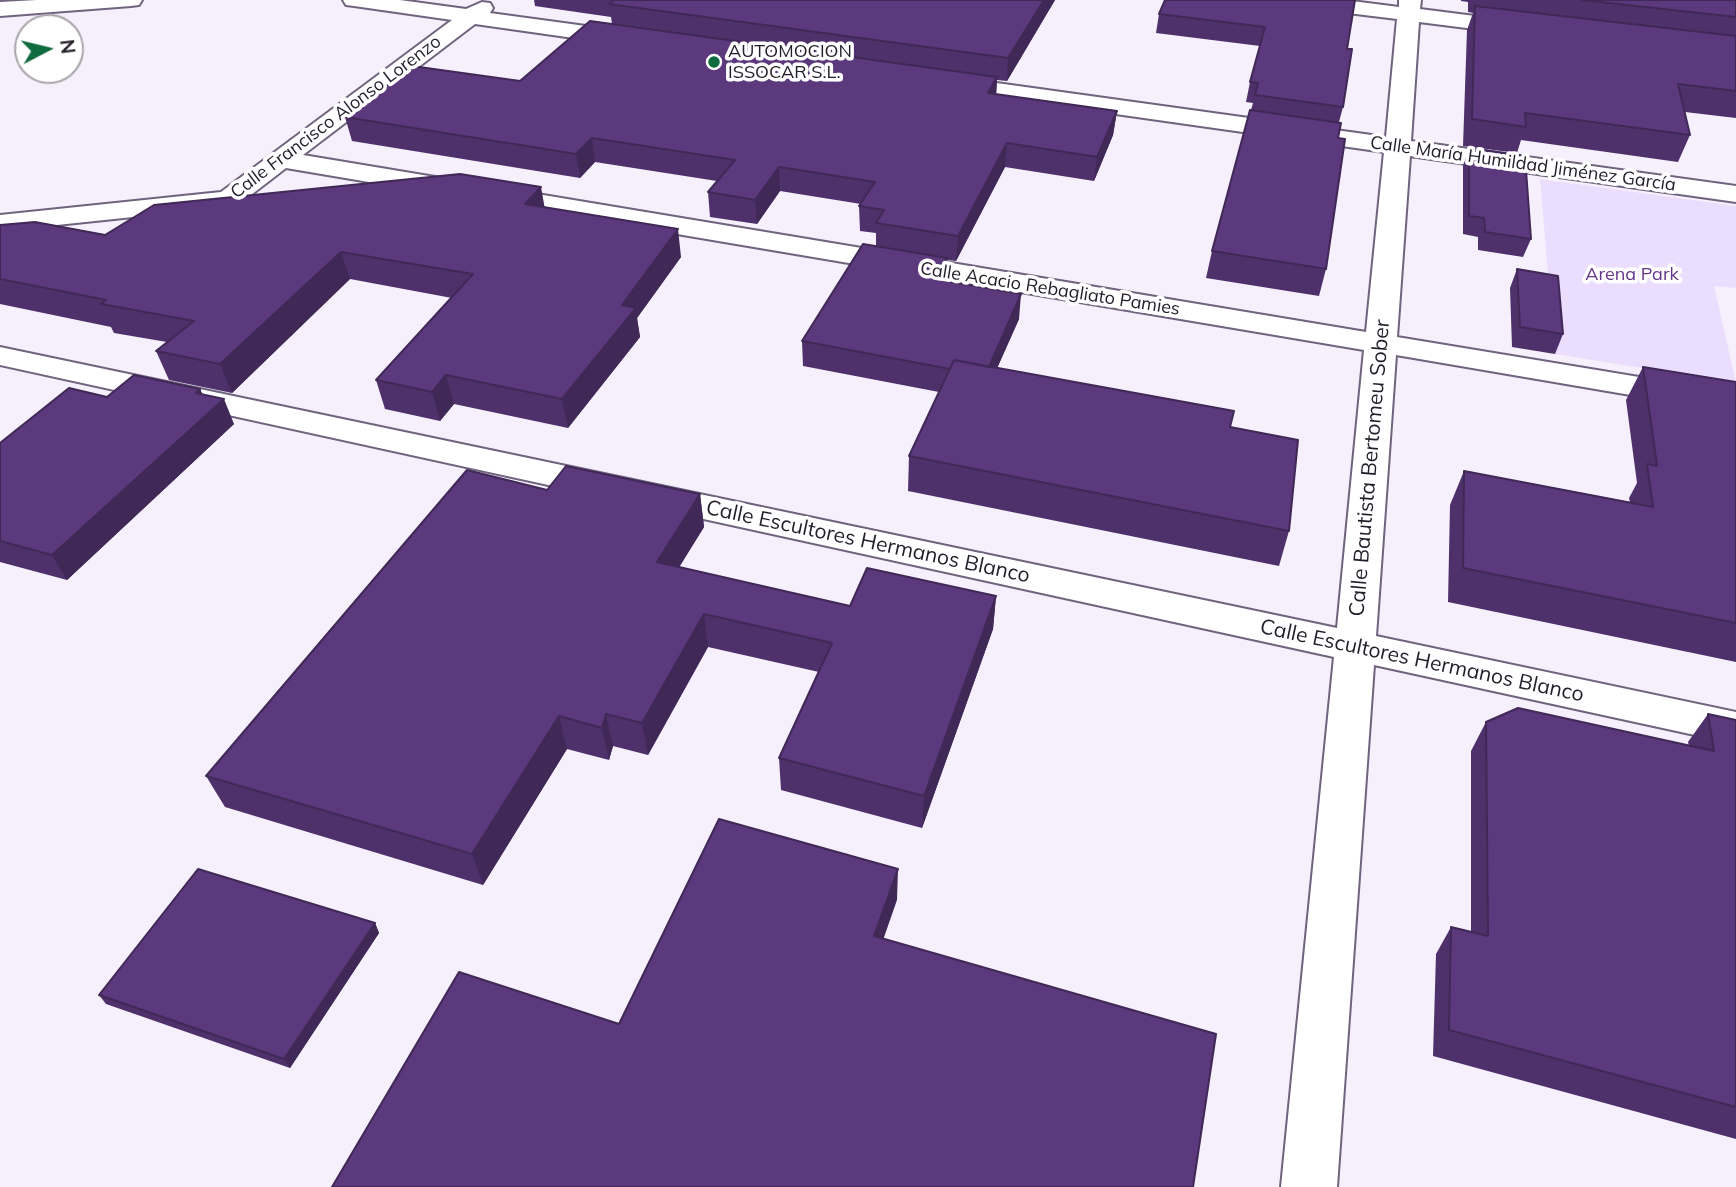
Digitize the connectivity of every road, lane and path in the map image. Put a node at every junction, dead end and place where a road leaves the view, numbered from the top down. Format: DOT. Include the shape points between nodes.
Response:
graph roads {
  1 [pos="131,0"];
  2 [pos="354,0"];
  3 [pos="493,0"];
  4 [pos="1290,0"];
  5 [pos="1409,7"];
  6 [pos="0,9"];
  7 [pos="471,16"];
  8 [pos="1544,30"];
  9 [pos="648,41"];
  10 [pos="929,81"];
  11 [pos="1398,147"];
  12 [pos="281,159"];
  13 [pos="1736,194"];
  14 [pos="0,223"];
  15 [pos="1381,343"];
  16 [pos="0,356"];
  17 [pos="1736,403"];
  18 [pos="1355,646"];
  19 [pos="1736,728"];
  20 [pos="1308,1187"];
  1 -- 6 [label="street"];
  2 -- 7 [label="street"];
  3 -- 7 [label="street, Calle Francisco Alonso Lorenzo"];
  4 -- 5 [label="street"];
  5 -- 8 [label="street"];
  5 -- 11 [label="street, Calle Bautista Bertomeu Sober"];
  7 -- 9 [label="street"];
  7 -- 12 [label="street, Calle Francisco Alonso Lorenzo"];
  10 -- 11 [label="street, Calle María Humildad Jiménez García"];
  11 -- 13 [label="street, Calle María Humildad Jiménez García"];
  11 -- 15 [label="street, Calle Bautista Bertomeu Sober"];
  12 -- 14 [label="street, Calle Francisco Alonso Lorenzo" via="228,199"];
  12 -- 15 [label="street, Calle Acacio Rebagliato Pamies"];
  15 -- 17 [label="street, Calle Acacio Rebagliato Pamies"];
  15 -- 18 [label="street, Calle Bautista Bertomeu Sober"];
  16 -- 18 [label="street, Calle Escultores Hermanos Blanco"];
  18 -- 19 [label="street, Calle Escultores Hermanos Blanco"];
  18 -- 20 [label="street, Calle Bautista Bertomeu Sober"];
}
